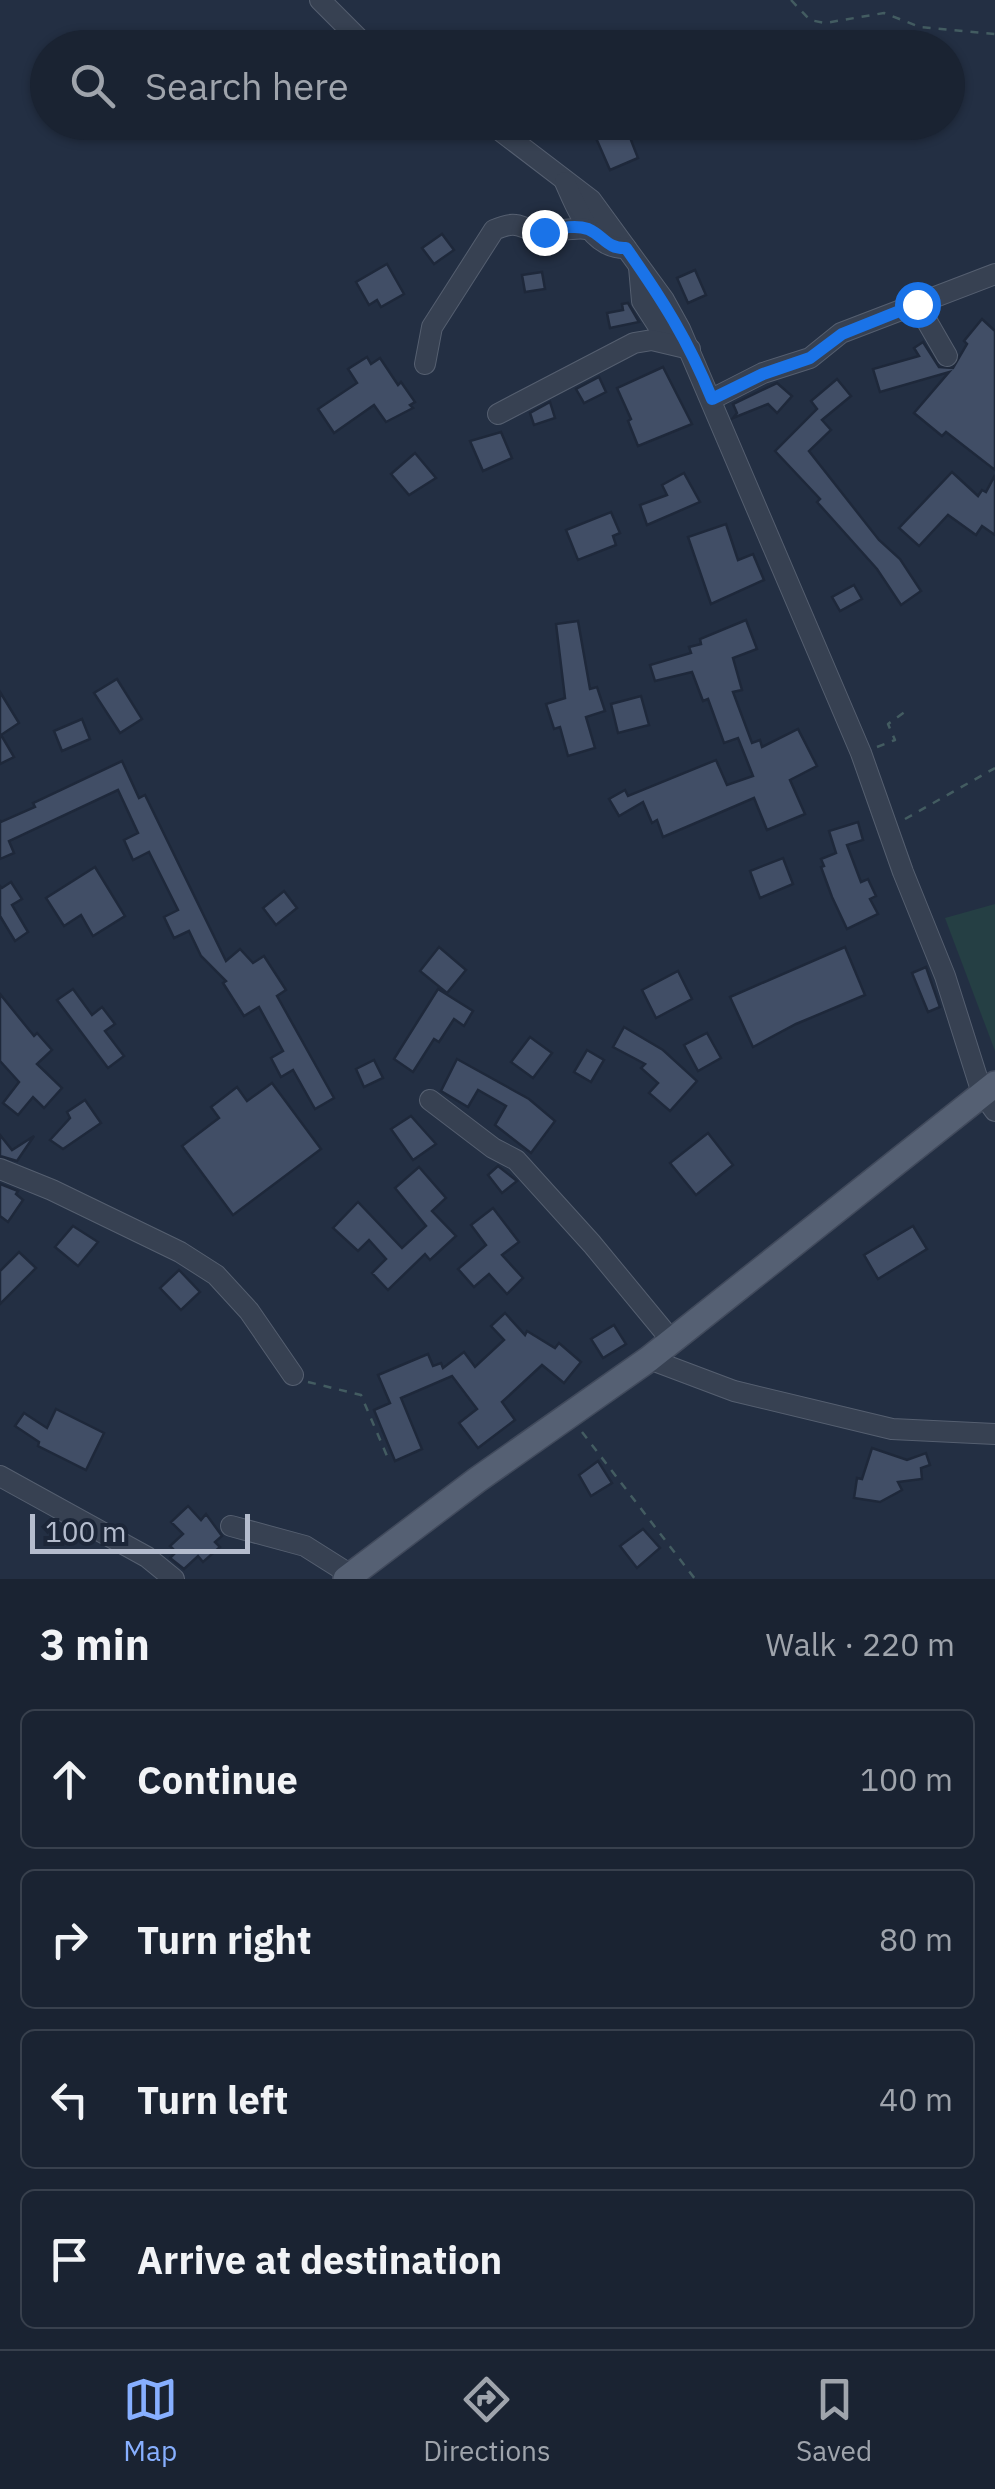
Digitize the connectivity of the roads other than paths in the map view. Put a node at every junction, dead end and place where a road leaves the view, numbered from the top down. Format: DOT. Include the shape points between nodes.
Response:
graph roads {
  1 [pos="320,0"];
  2 [pos="350,30"];
  3 [pos="514,140"];
  4 [pos="562,175"];
  5 [pos="586,228"];
  6 [pos="626,248"];
  7 [pos="639,268"];
  8 [pos="995,274"];
  9 [pos="917,304"];
  10 [pos="669,344"];
  11 [pos="690,349"];
  12 [pos="947,356"];
  13 [pos="425,364"];
  14 [pos="712,399"];
  15 [pos="498,414"];
  16 [pos="991,1096"];
  17 [pos="430,1100"];
  18 [pos="0,1169"];
  19 [pos="672,1340"];
  20 [pos="648,1359"];
  21 [pos="293,1374"];
  22 [pos="995,1434"];
  23 [pos="0,1476"];
  24 [pos="232,1526"];
  25 [pos="356,1572"];
  26 [pos="174,1579"];
  1 -- 2 [label="street"];
  3 -- 4 [label="street"];
  4 -- 5 [label="street"];
  4 -- 6 [label="street" via="591,200"];
  5 -- 6 [label="street" via="613,248"];
  5 -- 13 [label="street" via="544,232 510,223 494,230 432,327"];
  6 -- 7 [label="street"];
  7 -- 10 [label="street" via="642,301"];
  7 -- 11 [label="street"];
  8 -- 9 [label="street"];
  9 -- 12 [label="street"];
  9 -- 14 [label="street"];
  10 -- 11 [label="street"];
  10 -- 15 [label="street" via="634,343"];
  11 -- 14 [label="street"];
  14 -- 16 [label="street" via="861,753"];
  16 -- 19 [label="main road"];
  17 -- 19 [label="street" via="516,1160"];
  18 -- 21 [label="street" via="216,1275"];
  19 -- 20 [label="main road"];
  20 -- 22 [label="street" via="734,1391 892,1429"];
  20 -- 25 [label="main road"];
  23 -- 26 [label="street" via="148,1557"];
  24 -- 25 [label="street" via="305,1546"];
}
